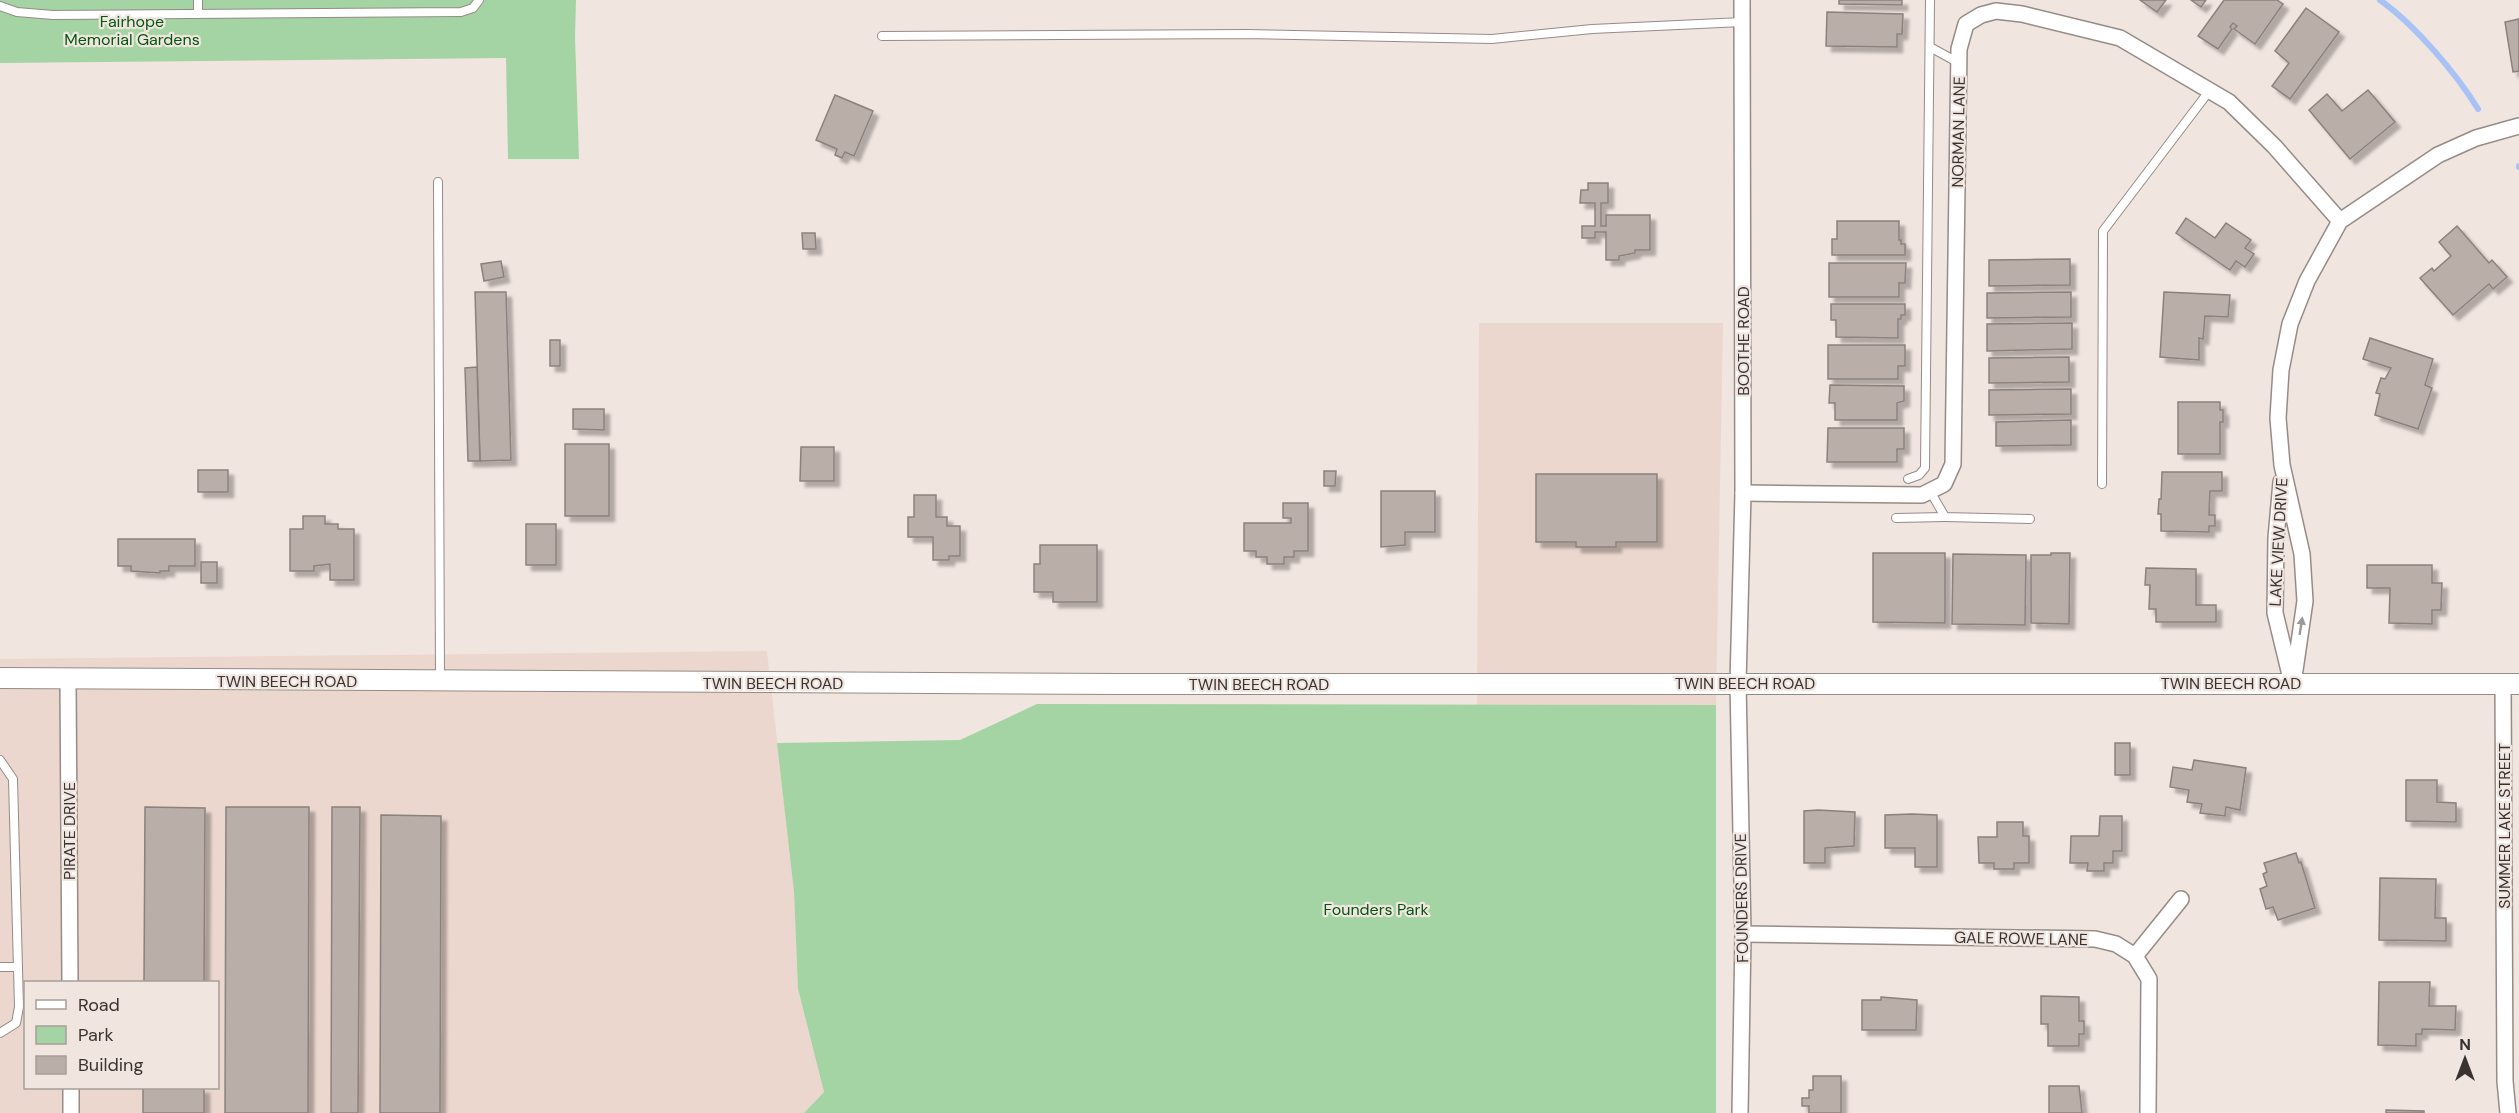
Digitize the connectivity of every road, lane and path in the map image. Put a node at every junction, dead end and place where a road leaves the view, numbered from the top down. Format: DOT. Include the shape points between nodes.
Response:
graph roads {
  1 [pos="198,0"];
  2 [pos="479,0"];
  3 [pos="1742,0"];
  4 [pos="1930,0"];
  5 [pos="0,6"];
  6 [pos="198,14"];
  7 [pos="1742,22"];
  8 [pos="882,36"];
  9 [pos="1930,47"];
  10 [pos="1959,63"];
  11 [pos="2210,90"];
  12 [pos="2519,126"];
  13 [pos="438,182"];
  14 [pos="2340,221"];
  15 [pos="2282,465"];
  16 [pos="1908,479"];
  17 [pos="2102,484"];
  18 [pos="1930,491"];
  19 [pos="1743,493"];
  20 [pos="1945,517"];
  21 [pos="1896,518"];
  22 [pos="2030,519"];
  23 [pos="0,678"];
  24 [pos="68,680"];
  25 [pos="440,682"];
  26 [pos="1738,683"];
  27 [pos="2293,684"];
  28 [pos="2511,684"];
  29 [pos="0,760"];
  30 [pos="2181,899"];
  31 [pos="1743,934"];
  32 [pos="2135,956"];
  33 [pos="0,967"];
  34 [pos="18,967"];
  35 [pos="70,981"];
  36 [pos="0,1033"];
  37 [pos="71,1089"];
  38 [pos="71,1113"];
  39 [pos="1740,1113"];
  40 [pos="2148,1113"];
  41 [pos="2508,1113"];
  1 -- 6 [label="lane"];
  2 -- 6 [label="lane" via="473,8 461,12"];
  3 -- 7 [label="street, BOOTHE ROAD"];
  4 -- 9 [label="lane"];
  5 -- 6 [label="lane" via="17,12 53,15"];
  7 -- 8 [label="lane" via="1593,29 1492,39 1247,34"];
  7 -- 19 [label="street, BOOTHE ROAD"];
  9 -- 10 [label="lane"];
  9 -- 16 [label="lane" via="1925,468"];
  10 -- 11 [label="street, NORMAN LANE" via="1966,24 1996,12 2022,14 2120,38"];
  10 -- 18 [label="street, NORMAN LANE" via="1953,464 1944,484"];
  11 -- 14 [label="street, NORMAN LANE" via="2229,102 2276,147"];
  11 -- 17 [label="lane" via="2103,231"];
  12 -- 14 [label="street, LAKE VIEW DRIVE" via="2476,138 2438,155"];
  13 -- 25 [label="lane"];
  14 -- 15 [label="street, LAKE VIEW DRIVE" via="2307,281 2290,324 2277,418"];
  15 -- 27 [label="street, LAKE VIEW DRIVE" via="2275,613"];
  27 -- 15 [label="street, LAKE VIEW DRIVE, one-way" via="2305,601 2302,554"];
  18 -- 19 [label="street" via="1922,495"];
  18 -- 20 [label="lane"];
  19 -- 26 [label="street, BOOTHE ROAD"];
  20 -- 21 [label="lane"];
  20 -- 22 [label="lane"];
  23 -- 24 [label="street, TWIN BEECH ROAD"];
  24 -- 25 [label="street, TWIN BEECH ROAD"];
  24 -- 35 [label="street, PIRATE DRIVE"];
  25 -- 26 [label="street, TWIN BEECH ROAD"];
  26 -- 27 [label="street, TWIN BEECH ROAD"];
  26 -- 31 [label="street, FOUNDERS DRIVE"];
  27 -- 28 [label="street, TWIN BEECH ROAD"];
  28 -- 41 [label="street, SUMMER LAKE STREET" via="2505,1081"];
  29 -- 34 [label="lane" via="13,779"];
  30 -- 32 [label="street"];
  31 -- 32 [label="street, GALE ROWE LANE" via="2095,939 2116,944"];
  31 -- 39 [label="street, FOUNDERS DRIVE"];
  32 -- 40 [label="street" via="2149,979"];
  33 -- 34 [label="lane"];
  34 -- 36 [label="lane" via="20,1007 16,1023"];
  37 -- 38 [label="street"];
}
